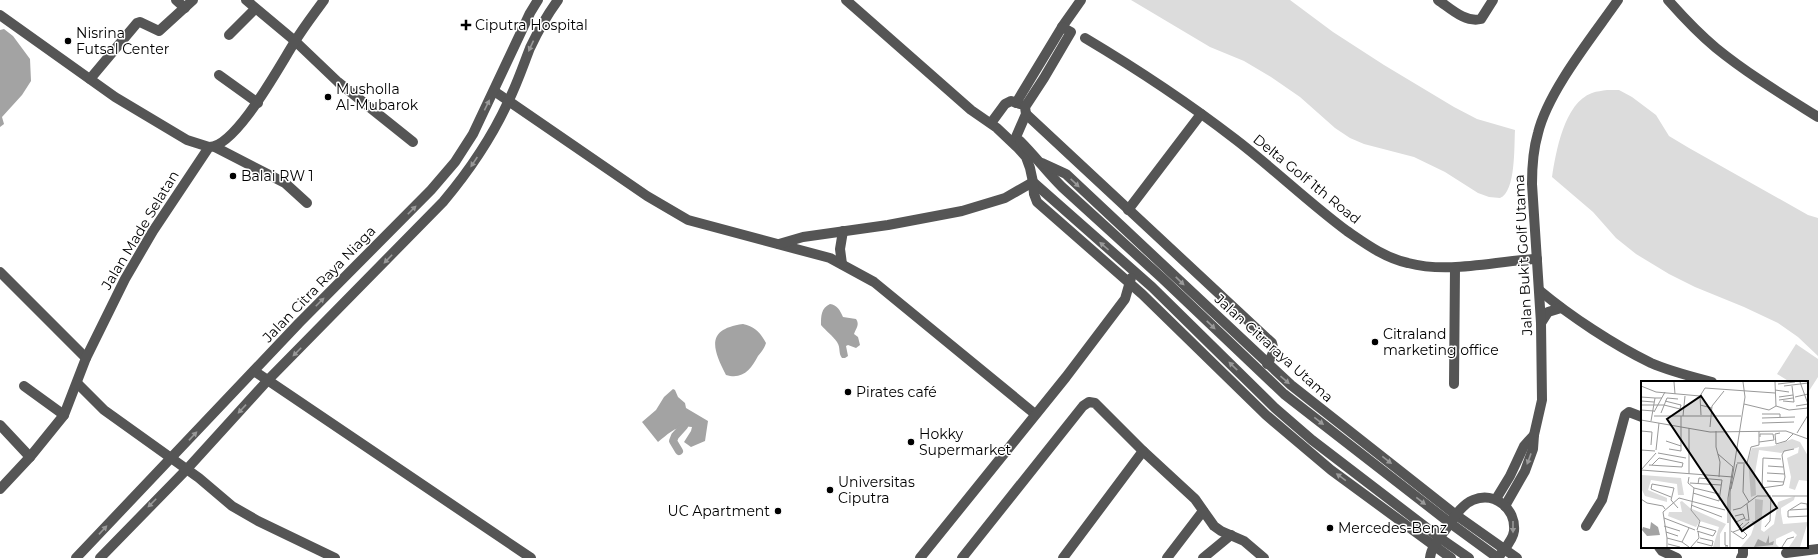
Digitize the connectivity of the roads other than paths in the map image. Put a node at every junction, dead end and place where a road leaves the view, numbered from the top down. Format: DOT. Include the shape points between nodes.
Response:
graph roads {
  1 [pos="176,0"];
  2 [pos="193,0"];
  3 [pos="246,0"];
  4 [pos="324,0"];
  5 [pos="538,0"];
  6 [pos="558,0"];
  7 [pos="846,0"];
  8 [pos="1081,0"];
  9 [pos="1438,0"];
  10 [pos="1493,0"];
  11 [pos="1618,0"];
  12 [pos="1668,0"];
  13 [pos="185,8"];
  14 [pos="255,9"];
  15 [pos="0,15"];
  16 [pos="229,35"];
  17 [pos="1085,38"];
  18 [pos="295,41"];
  19 [pos="219,75"];
  20 [pos="90,79"];
  21 [pos="494,91"];
  22 [pos="509,101"];
  23 [pos="258,103"];
  24 [pos="1022,108"];
  25 [pos="1201,114"];
  26 [pos="1818,117"];
  27 [pos="994,126"];
  28 [pos="1016,136"];
  29 [pos="413,142"];
  30 [pos="212,147"];
  31 [pos="1033,182"];
  32 [pos="307,203"];
  33 [pos="1128,210"];
  34 [pos="843,231"];
  35 [pos="779,244"];
  36 [pos="1145,256"];
  37 [pos="1537,259"];
  38 [pos="842,264"];
  39 [pos="1455,268"];
  40 [pos="0,272"];
  41 [pos="1134,272"];
  42 [pos="1166,275"];
  43 [pos="1129,282"];
  44 [pos="1152,287"];
  45 [pos="1539,290"];
  46 [pos="1142,294"];
  47 [pos="1125,299"];
  48 [pos="1562,308"];
  49 [pos="1541,323"];
  50 [pos="86,358"];
  51 [pos="1267,364"];
  52 [pos="254,371"];
  53 [pos="268,380"];
  54 [pos="1709,381"];
  55 [pos="76,383"];
  56 [pos="1454,384"];
  57 [pos="24,386"];
  58 [pos="1035,414"];
  59 [pos="64,416"];
  60 [pos="1641,417"];
  61 [pos="0,425"];
  62 [pos="1534,435"];
  63 [pos="1143,451"];
  64 [pos="30,457"];
  65 [pos="172,459"];
  66 [pos="187,469"];
  67 [pos="0,489"];
  68 [pos="1499,494"];
  69 [pos="1509,500"];
  70 [pos="1203,511"];
  71 [pos="1456,515"];
  72 [pos="1450,523"];
  73 [pos="1586,526"];
  74 [pos="1231,535"];
  75 [pos="1437,542"];
  76 [pos="1660,548"];
  77 [pos="1743,548"];
  78 [pos="1504,549"];
  79 [pos="1818,549"];
  80 [pos="1786,553"];
  81 [pos="76,558"];
  82 [pos="100,558"];
  83 [pos="335,558"];
  84 [pos="531,558"];
  85 [pos="920,558"];
  86 [pos="962,558"];
  87 [pos="1063,558"];
  88 [pos="1168,558"];
  89 [pos="1204,558"];
  90 [pos="1264,558"];
  91 [pos="1430,558"];
  92 [pos="1452,558"];
  93 [pos="1469,558"];
  94 [pos="1498,558"];
  95 [pos="1517,558"];
  96 [pos="1677,558"];
  97 [pos="1740,558"];
  1 -- 13 [label="street"];
  2 -- 13 [label="street"];
  3 -- 14 [label="street"];
  4 -- 18 [label="street, Jalan Made Selatan"];
  5 -- 21 [label="street, Jalan Citra Raya Niaga"];
  6 -- 22 [label="street, one-way" via="544,20"];
  7 -- 27 [label="street, Jalan Citraraya Utama" via="971,110"];
  8 -- 24 [label="street" via="1062,27"];
  9 -- 10 [label="street" via="1474,20 1480,19"];
  11 -- 37 [label="street, Jalan Bukit Golf Utama" via="1566,76 1546,111 1538,132 1532,163"];
  12 -- 26 [label="street" via="1695,30 1716,48 1755,77"];
  13 -- 20 [label="street" via="159,31 137,23"];
  14 -- 16 [label="street"];
  14 -- 18 [label="street"];
  15 -- 20 [label="street"];
  17 -- 25 [label="street, Delta Golf 1th Road" via="1151,78"];
  18 -- 23 [label="street, Jalan Made Selatan"];
  18 -- 29 [label="street" via="338,82"];
  19 -- 23 [label="street"];
  20 -- 30 [label="street" via="187,140"];
  21 -- 22 [label="street"];
  52 -- 21 [label="street, Jalan Citra Raya Niaga, one-way" via="432,190 455,162 473,134"];
  22 -- 35 [label="street" via="647,196 688,220"];
  22 -- 53 [label="street, one-way" via="487,143 468,172 443,202"];
  23 -- 30 [label="street, Jalan Made Selatan" via="224,141"];
  24 -- 27 [label="street" via="1011,101 1005,104"];
  24 -- 28 [label="street"];
  24 -- 33 [label="street"];
  25 -- 33 [label="street"];
  25 -- 39 [label="street, Delta Golf 1th Road" via="1236,140 1318,210 1370,247 1390,258 1408,263"];
  27 -- 28 [label="street, Jalan Citraraya Utama"];
  27 -- 31 [label="street, Jalan Citraraya Utama" via="1026,157"];
  28 -- 36 [label="street, Jalan Citraraya Utama, one-way" via="1062,187"];
  30 -- 32 [label="street" via="277,178"];
  30 -- 50 [label="street, Jalan Made Selatan" via="157,224 125,279"];
  31 -- 34 [label="street" via="1005,198 962,211"];
  41 -- 31 [label="street, Jalan Citraraya Utama, one-way"];
  31 -- 43 [label="street, Jalan Citraraya Utama" via="1037,202"];
  33 -- 51 [label="street" via="1272,343 1273,356"];
  34 -- 35 [label="street" via="803,237"];
  34 -- 38 [label="street" via="840,249"];
  35 -- 38 [label="street" via="830,258"];
  36 -- 41 [label="street"];
  36 -- 42 [label="street, Jalan Citraraya Utama"];
  37 -- 39 [label="street, Delta Golf 1th Road"];
  37 -- 45 [label="street, Jalan Bukit Golf Utama"];
  38 -- 58 [label="street" via="874,282"];
  39 -- 56 [label="street"];
  40 -- 50 [label="street"];
  41 -- 43 [label="street"];
  41 -- 44 [label="street, Jalan Citraraya Utama"];
  42 -- 44 [label="street"];
  42 -- 51 [label="street, Jalan Citraraya Utama, one-way"];
  42 -- 72 [label="street, Jalan Citraraya Utama, one-way" via="1284,394"];
  43 -- 46 [label="street, Jalan Citraraya Utama"];
  43 -- 47 [label="street"];
  44 -- 46 [label="street"];
  75 -- 44 [label="street, Jalan Citraraya Utama, one-way" via="1275,408"];
  45 -- 48 [label="street"];
  45 -- 49 [label="street, Jalan Bukit Golf Utama"];
  46 -- 47 [label="street"];
  75 -- 46 [label="street, Jalan Citraraya Utama, one-way" via="1330,470 1272,420"];
  47 -- 58 [label="street"];
  48 -- 49 [label="street" via="1548,312"];
  48 -- 54 [label="street" via="1653,364"];
  49 -- 62 [label="street, Jalan Bukit Golf Utama" via="1542,400"];
  50 -- 55 [label="street, Jalan Made Selatan"];
  51 -- 71 [label="street, Jalan Citraraya Utama, one-way"];
  52 -- 53 [label="street"];
  65 -- 52 [label="street, Jalan Citra Raya Niaga, one-way"];
  53 -- 66 [label="street, one-way"];
  53 -- 84 [label="street"];
  55 -- 59 [label="street, Jalan Made Selatan"];
  55 -- 65 [label="street" via="104,410"];
  57 -- 59 [label="street"];
  58 -- 85 [label="street"];
  59 -- 64 [label="street, Jalan Made Selatan"];
  60 -- 73 [label="street" via="1629,412 1625,415 1602,500"];
  61 -- 64 [label="street"];
  62 -- 68 [label="street, Jalan Bukit Golf Utama" via="1524,446"];
  62 -- 69 [label="street, Jalan Bukit Golf Utama, one-way" via="1529,460"];
  63 -- 70 [label="street" via="1195,499"];
  63 -- 86 [label="street" via="1095,403 1086,403"];
  63 -- 87 [label="street"];
  64 -- 67 [label="street, Jalan Made Selatan"];
  65 -- 66 [label="street"];
  81 -- 65 [label="street, Jalan Citra Raya Niaga, one-way"];
  66 -- 82 [label="street, one-way"];
  66 -- 83 [label="street" via="237,509"];
  68 -- 69 [label="street"];
  68 -- 71 [label="street" via="1473,500"];
  69 -- 78 [label="street, one-way" via="1514,528 1511,540"];
  70 -- 74 [label="street" via="1214,526"];
  70 -- 88 [label="street"];
  71 -- 72 [label="street"];
  71 -- 78 [label="street, Jalan Citraraya Utama"];
  72 -- 75 [label="street"];
  72 -- 94 [label="street, Jalan Citraraya Utama"];
  74 -- 89 [label="street"];
  74 -- 90 [label="street" via="1244,540"];
  75 -- 91 [label="street"];
  75 -- 92 [label="street, Jalan Citraraya Utama"];
  75 -- 93 [label="street, Jalan Citraraya Utama"];
  76 -- 96 [label="street"];
  77 -- 97 [label="street"];
  78 -- 94 [label="street"];
  78 -- 95 [label="street, Jalan Citraraya Utama"];
  79 -- 80 [label="street"];
}
